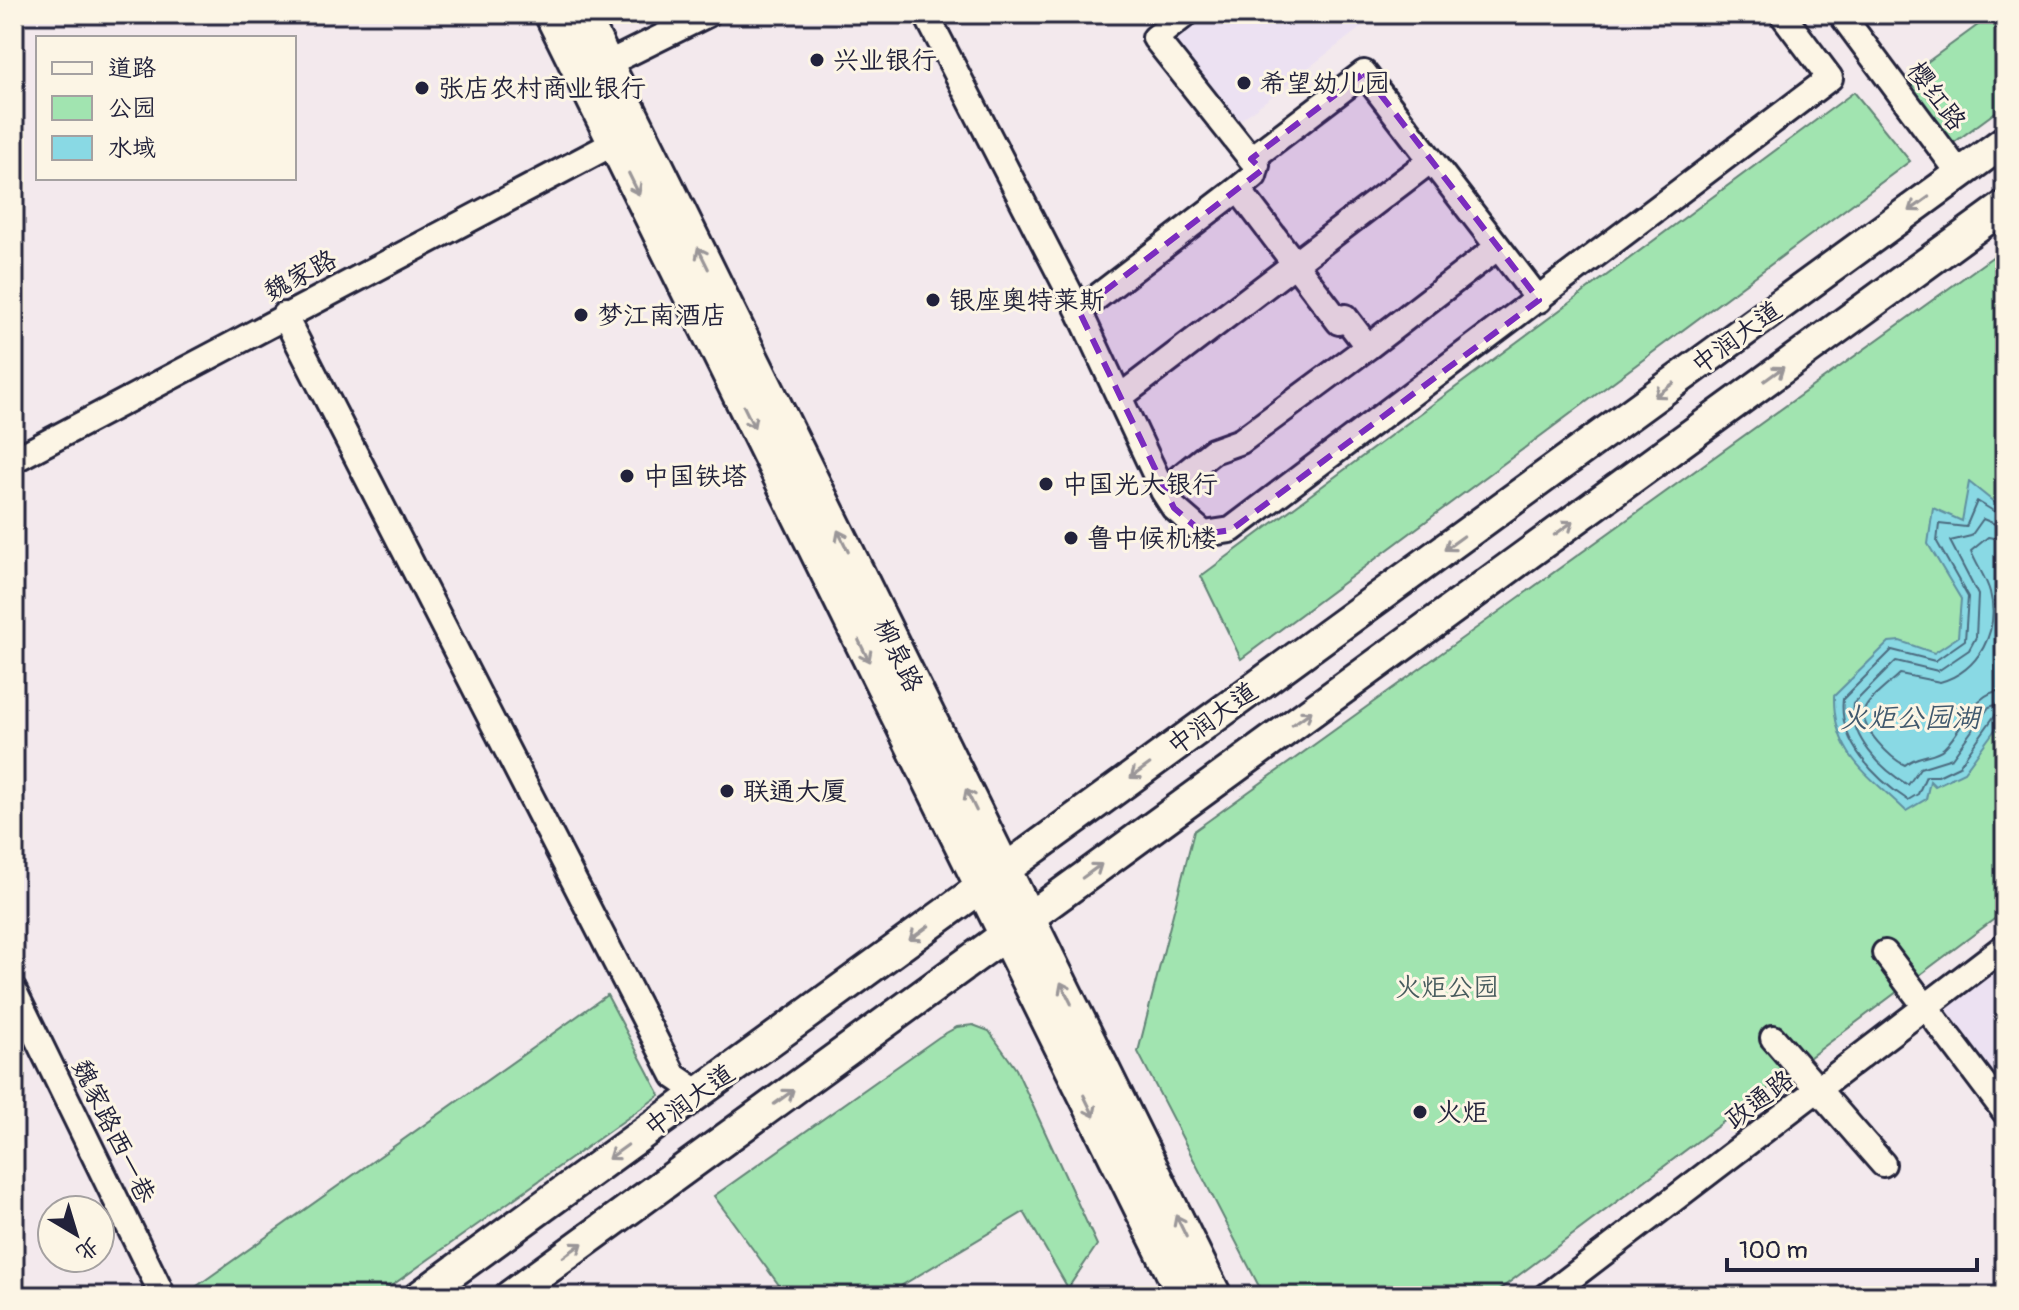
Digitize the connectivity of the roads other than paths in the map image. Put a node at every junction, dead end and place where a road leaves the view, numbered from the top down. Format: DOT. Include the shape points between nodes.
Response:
graph roads {
  1 [pos="550,14"];
  2 [pos="583,14"];
  3 [pos="708,14"];
  4 [pos="926,14"];
  5 [pos="1186,14"];
  6 [pos="1782,14"];
  7 [pos="1841,14"];
  8 [pos="607,64"];
  9 [pos="2005,141"];
  10 [pos="614,143"];
  11 [pos="1251,159"];
  12 [pos="1431,160"];
  13 [pos="1960,174"];
  14 [pos="1238,189"];
  15 [pos="2005,206"];
  16 [pos="1498,247"];
  17 [pos="1294,263"];
  18 [pos="1539,300"];
  19 [pos="1079,311"];
  20 [pos="284,315"];
  21 [pos="1368,347"];
  22 [pos="1120,397"];
  23 [pos="14,460"];
  24 [pos="1163,491"];
  25 [pos="993,878"];
  26 [pos="1017,926"];
  27 [pos="2005,946"];
  28 [pos="1885,953"];
  29 [pos="14,991"];
  30 [pos="1925,1007"];
  31 [pos="1773,1038"];
  32 [pos="1817,1089"];
  33 [pos="699,1093"];
  34 [pos="2005,1112"];
  35 [pos="1883,1164"];
  36 [pos="163,1296"];
  37 [pos="420,1296"];
  38 [pos="510,1296"];
  39 [pos="1183,1296"];
  40 [pos="1216,1296"];
  41 [pos="1547,1296"];
  1 -- 10 [label="main road, 柳泉路"];
  2 -- 8 [label="main road, 柳泉路"];
  3 -- 8 [label="street"];
  4 -- 19 [label="street"];
  5 -- 11 [label="street" via="1155,38"];
  6 -- 18 [label="street" via="1830,78"];
  7 -- 13 [label="street, 樱红路"];
  25 -- 8 [label="main road, 柳泉路, one-way"];
  9 -- 13 [label="main road, 中润大道"];
  10 -- 20 [label="street, 魏家路"];
  10 -- 25 [label="main road, 柳泉路, one-way"];
  11 -- 12 [label="street" via="1364,73"];
  11 -- 14 [label="street" via="1257,165 1254,176"];
  12 -- 16 [label="street"];
  12 -- 17 [label="street"];
  13 -- 25 [label="main road, 中润大道, one-way"];
  14 -- 17 [label="street"];
  14 -- 19 [label="street"];
  26 -- 15 [label="main road, 中润大道, one-way"];
  16 -- 18 [label="street"];
  16 -- 21 [label="street"];
  17 -- 21 [label="street" via="1339,322 1345,317"];
  17 -- 22 [label="street"];
  18 -- 24 [label="street" via="1231,530 1204,534"];
  19 -- 22 [label="street"];
  20 -- 23 [label="street, 魏家路"];
  20 -- 33 [label="street" via="674,1076"];
  21 -- 24 [label="street"];
  22 -- 24 [label="street"];
  25 -- 26 [label="main road, 柳泉路"];
  25 -- 33 [label="main road, 中润大道, one-way"];
  38 -- 26 [label="main road, 中润大道, one-way"];
  26 -- 39 [label="main road, 柳泉路, one-way"];
  40 -- 26 [label="main road, 柳泉路, one-way"];
  27 -- 30 [label="street, 政通路"];
  28 -- 30 [label="street"];
  29 -- 36 [label="street, 魏家路西一巷"];
  30 -- 32 [label="street, 政通路"];
  30 -- 34 [label="street"];
  31 -- 32 [label="street"];
  32 -- 35 [label="street"];
  32 -- 41 [label="street, 政通路"];
  33 -- 37 [label="main road, 中润大道, one-way"];
}
